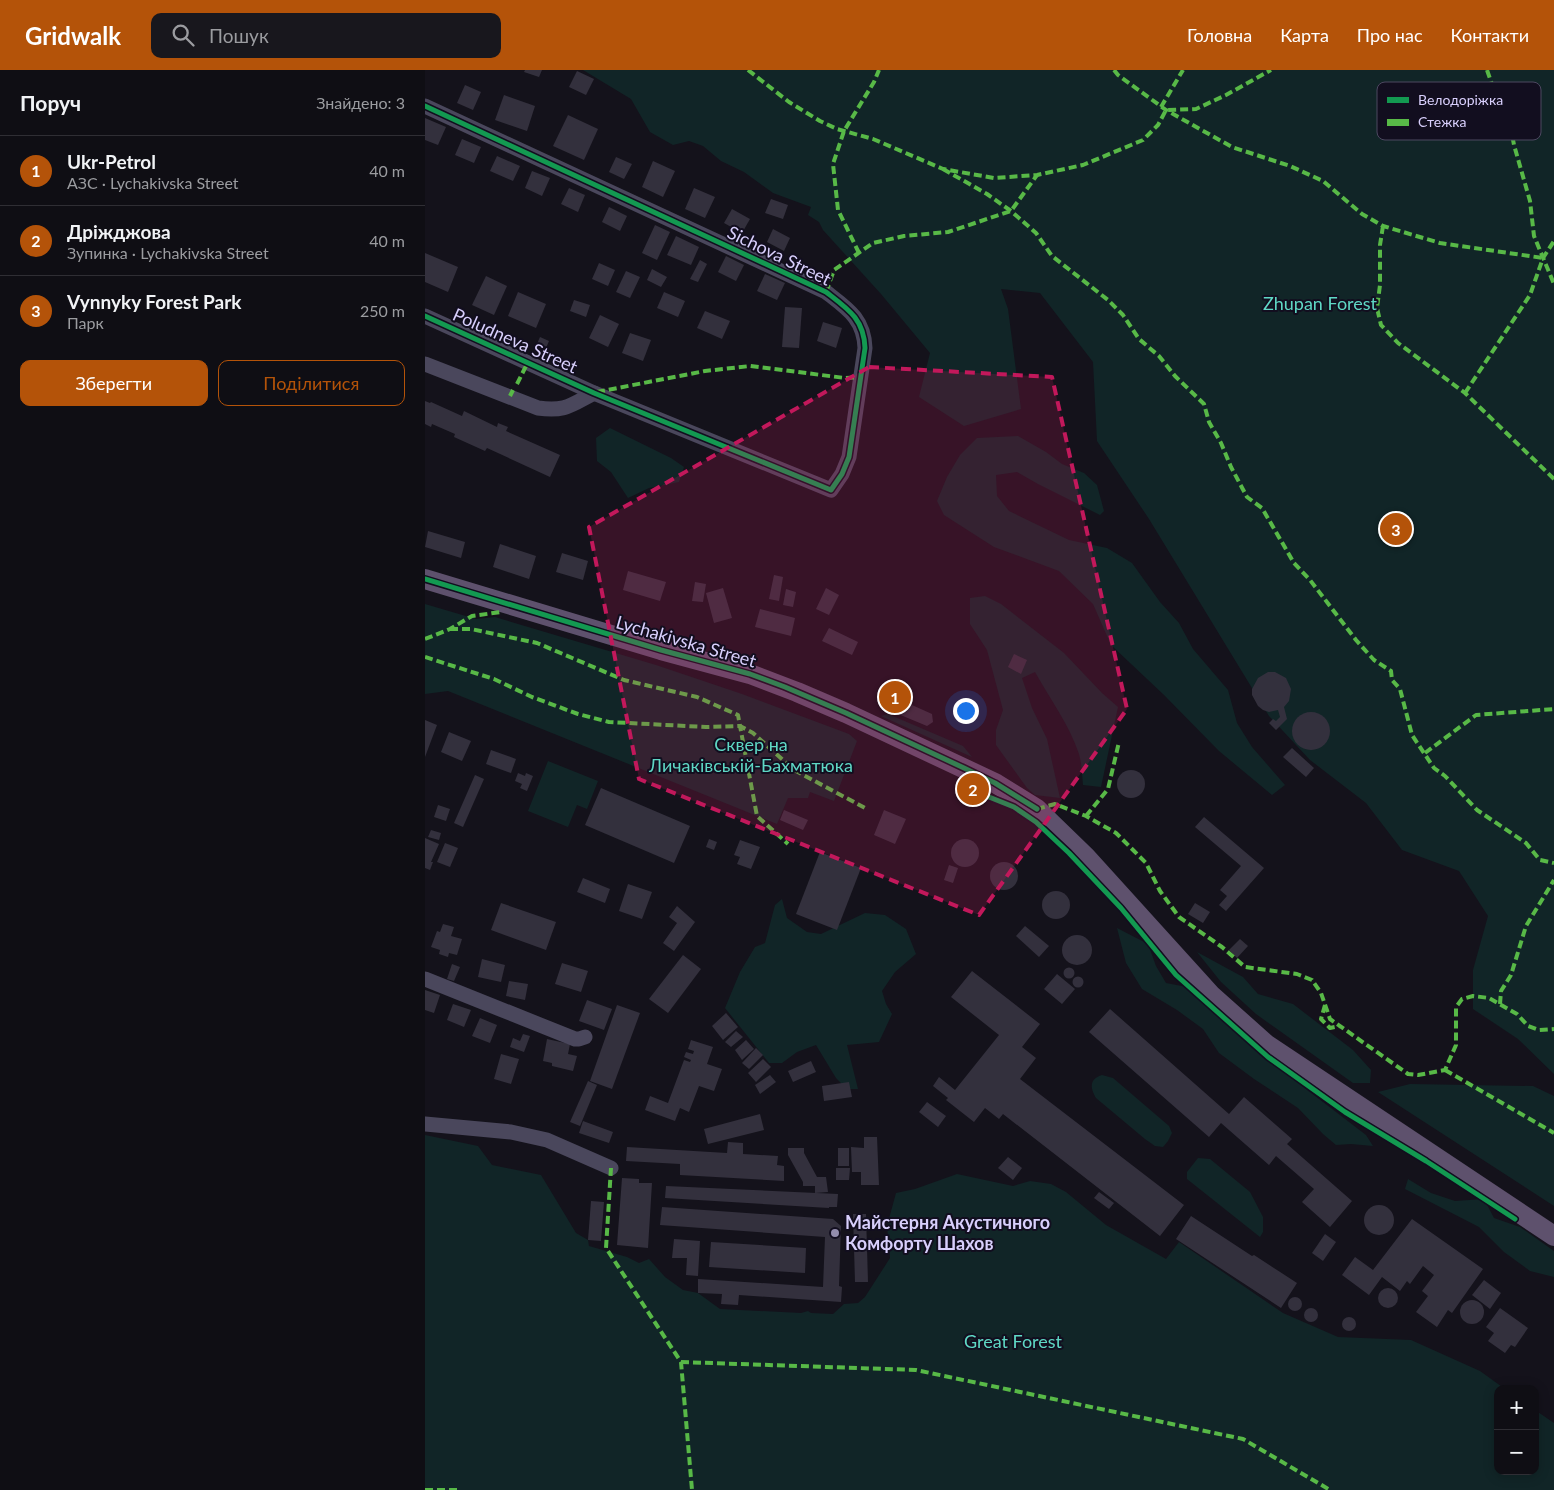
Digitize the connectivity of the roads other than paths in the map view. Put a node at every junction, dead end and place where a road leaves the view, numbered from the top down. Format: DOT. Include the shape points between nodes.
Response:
graph roads {
  1 [pos="425,106"];
  2 [pos="425,316"];
  3 [pos="425,364"];
  4 [pos="594,393"];
  5 [pos="425,579"];
  6 [pos="425,979"];
  7 [pos="585,1037"];
  8 [pos="425,1124"];
  9 [pos="611,1168"];
  10 [pos="1554,1236"];
  1 -- 4 [label="street, Sichova Street" via="826,292 855,316 865,334 862,378 849,457 831,490"];
  2 -- 4 [label="street, Poludneva Street"];
  3 -- 4 [label="street, Poludneva Street" via="549,410 560,410"];
  5 -- 10 [label="main road, Lychakivska Street" via="750,674 846,713 1002,787 1037,809 1063,834 1211,995 1266,1044"];
  6 -- 7 [label="street" via="575,1039"];
  8 -- 9 [label="street" via="547,1140"];
}
